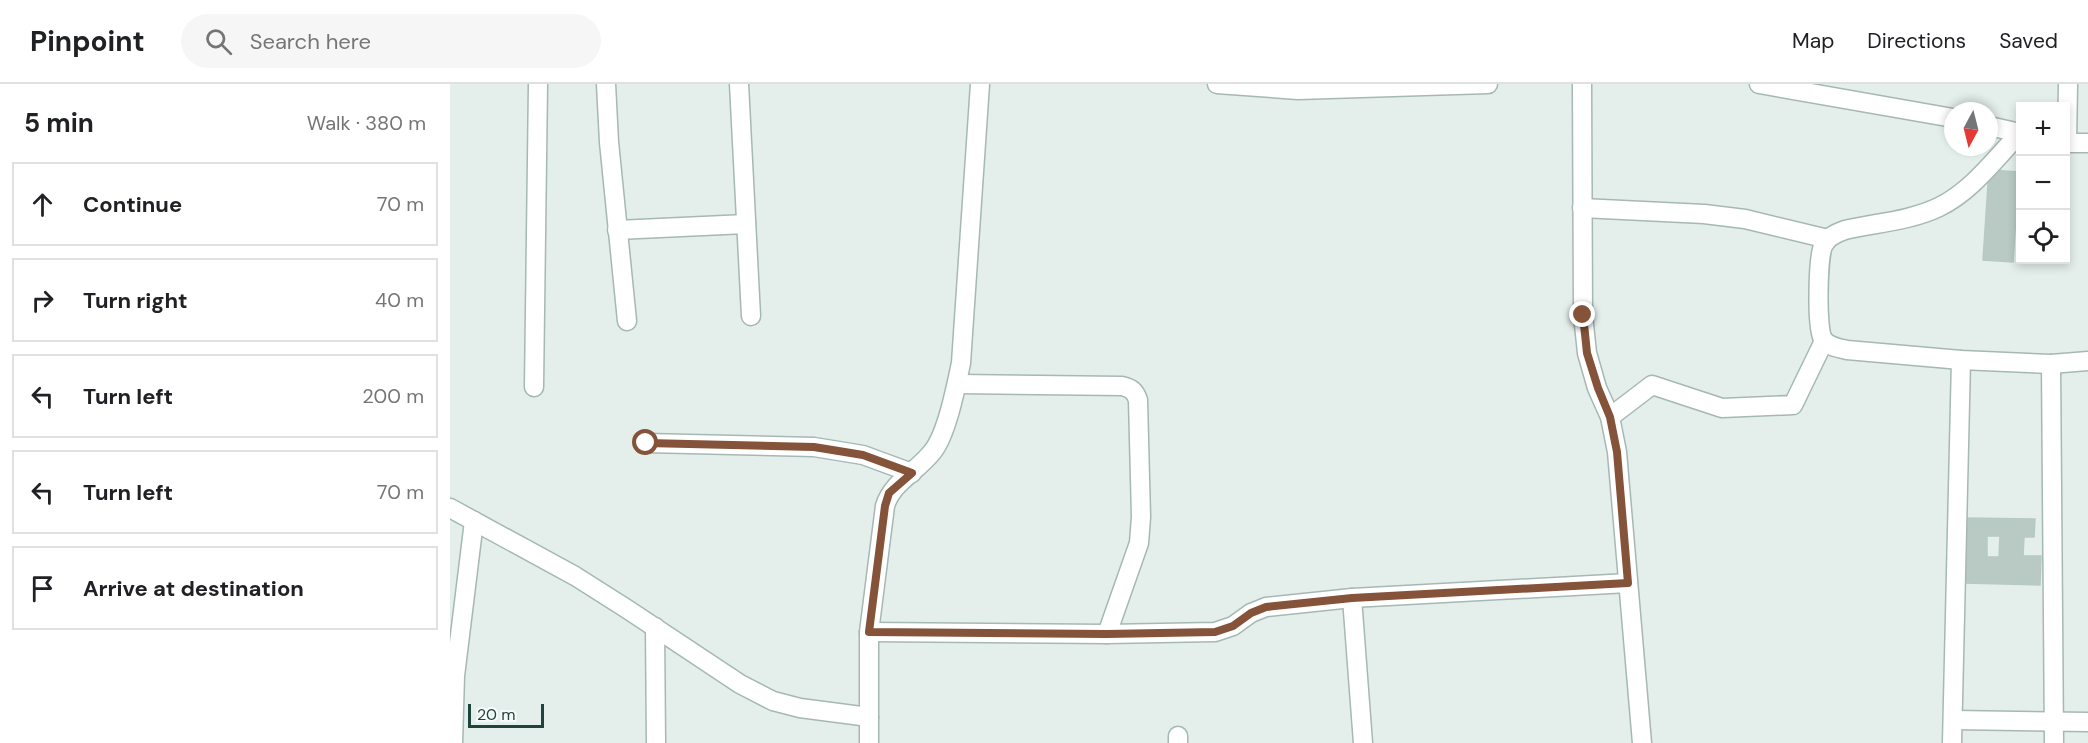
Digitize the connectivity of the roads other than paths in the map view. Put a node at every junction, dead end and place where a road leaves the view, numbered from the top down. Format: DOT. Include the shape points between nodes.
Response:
graph roads {
  1 [pos="538,84"];
  2 [pos="606,84"];
  3 [pos="739,84"];
  4 [pos="980,84"];
  5 [pos="1220,84"];
  6 [pos="1488,84"];
  7 [pos="1582,84"];
  8 [pos="1759,84"];
  9 [pos="2068,84"];
  10 [pos="1860,93"];
  11 [pos="2067,102"];
  12 [pos="1944,116"];
  13 [pos="1998,128"];
  14 [pos="2016,132"];
  15 [pos="2016,137"];
  16 [pos="2070,143"];
  17 [pos="2088,143"];
  18 [pos="1582,208"];
  19 [pos="746,224"];
  20 [pos="617,230"];
  21 [pos="1828,239"];
  22 [pos="751,316"];
  23 [pos="627,321"];
  24 [pos="1824,341"];
  25 [pos="1961,360"];
  26 [pos="2088,361"];
  27 [pos="2051,364"];
  28 [pos="957,384"];
  29 [pos="534,387"];
  30 [pos="1610,417"];
  31 [pos="646,443"];
  32 [pos="912,473"];
  33 [pos="450,508"];
  34 [pos="474,521"];
  35 [pos="1628,583"];
  36 [pos="1352,598"];
  37 [pos="655,627"];
  38 [pos="869,632"];
  39 [pos="1107,634"];
  40 [pos="869,717"];
  41 [pos="1953,720"];
  42 [pos="2054,722"];
  43 [pos="2088,722"];
  44 [pos="453,743"];
  45 [pos="656,743"];
  46 [pos="869,743"];
  47 [pos="1363,743"];
  48 [pos="1642,743"];
  49 [pos="1952,743"];
  50 [pos="2054,743"];
  1 -- 29 [label="street"];
  2 -- 20 [label="street"];
  3 -- 19 [label="street"];
  4 -- 28 [label="street" via="965,321"];
  5 -- 6 [label="street" via="1298,90"];
  7 -- 18 [label="street"];
  8 -- 10 [label="street"];
  9 -- 11 [label="street"];
  10 -- 12 [label="street"];
  13 -- 14 [label="street"];
  15 -- 21 [label="street" via="1954,199 1918,215 1845,230"];
  16 -- 17 [label="street"];
  18 -- 21 [label="street" via="1745,219"];
  18 -- 30 [label="street" via="1587,353"];
  19 -- 20 [label="street"];
  19 -- 22 [label="street"];
  20 -- 23 [label="street"];
  21 -- 24 [label="street" via="1820,256 1819,314"];
  24 -- 25 [label="street" via="1847,350"];
  24 -- 30 [label="street" via="1793,405 1722,408 1652,386"];
  25 -- 27 [label="street"];
  25 -- 41 [label="street"];
  26 -- 27 [label="street"];
  27 -- 42 [label="street"];
  28 -- 32 [label="street" via="935,449"];
  28 -- 39 [label="street" via="1122,386 1135,392 1141,530 1136,556"];
  30 -- 35 [label="street" via="1617,452"];
  31 -- 32 [label="street" via="814,447 863,455"];
  32 -- 38 [label="street" via="889,493 885,506"];
  33 -- 34 [label="street"];
  34 -- 37 [label="street" via="575,576"];
  34 -- 44 [label="street" via="455,676"];
  35 -- 36 [label="street"];
  35 -- 48 [label="street"];
  36 -- 39 [label="street" via="1266,607 1215,632"];
  36 -- 47 [label="street"];
  37 -- 40 [label="street" via="740,684 773,700 800,708"];
  37 -- 45 [label="street"];
  38 -- 39 [label="street"];
  38 -- 40 [label="street"];
  40 -- 46 [label="street"];
  41 -- 42 [label="street"];
  41 -- 49 [label="street"];
  42 -- 43 [label="street"];
  42 -- 50 [label="street"];
}
